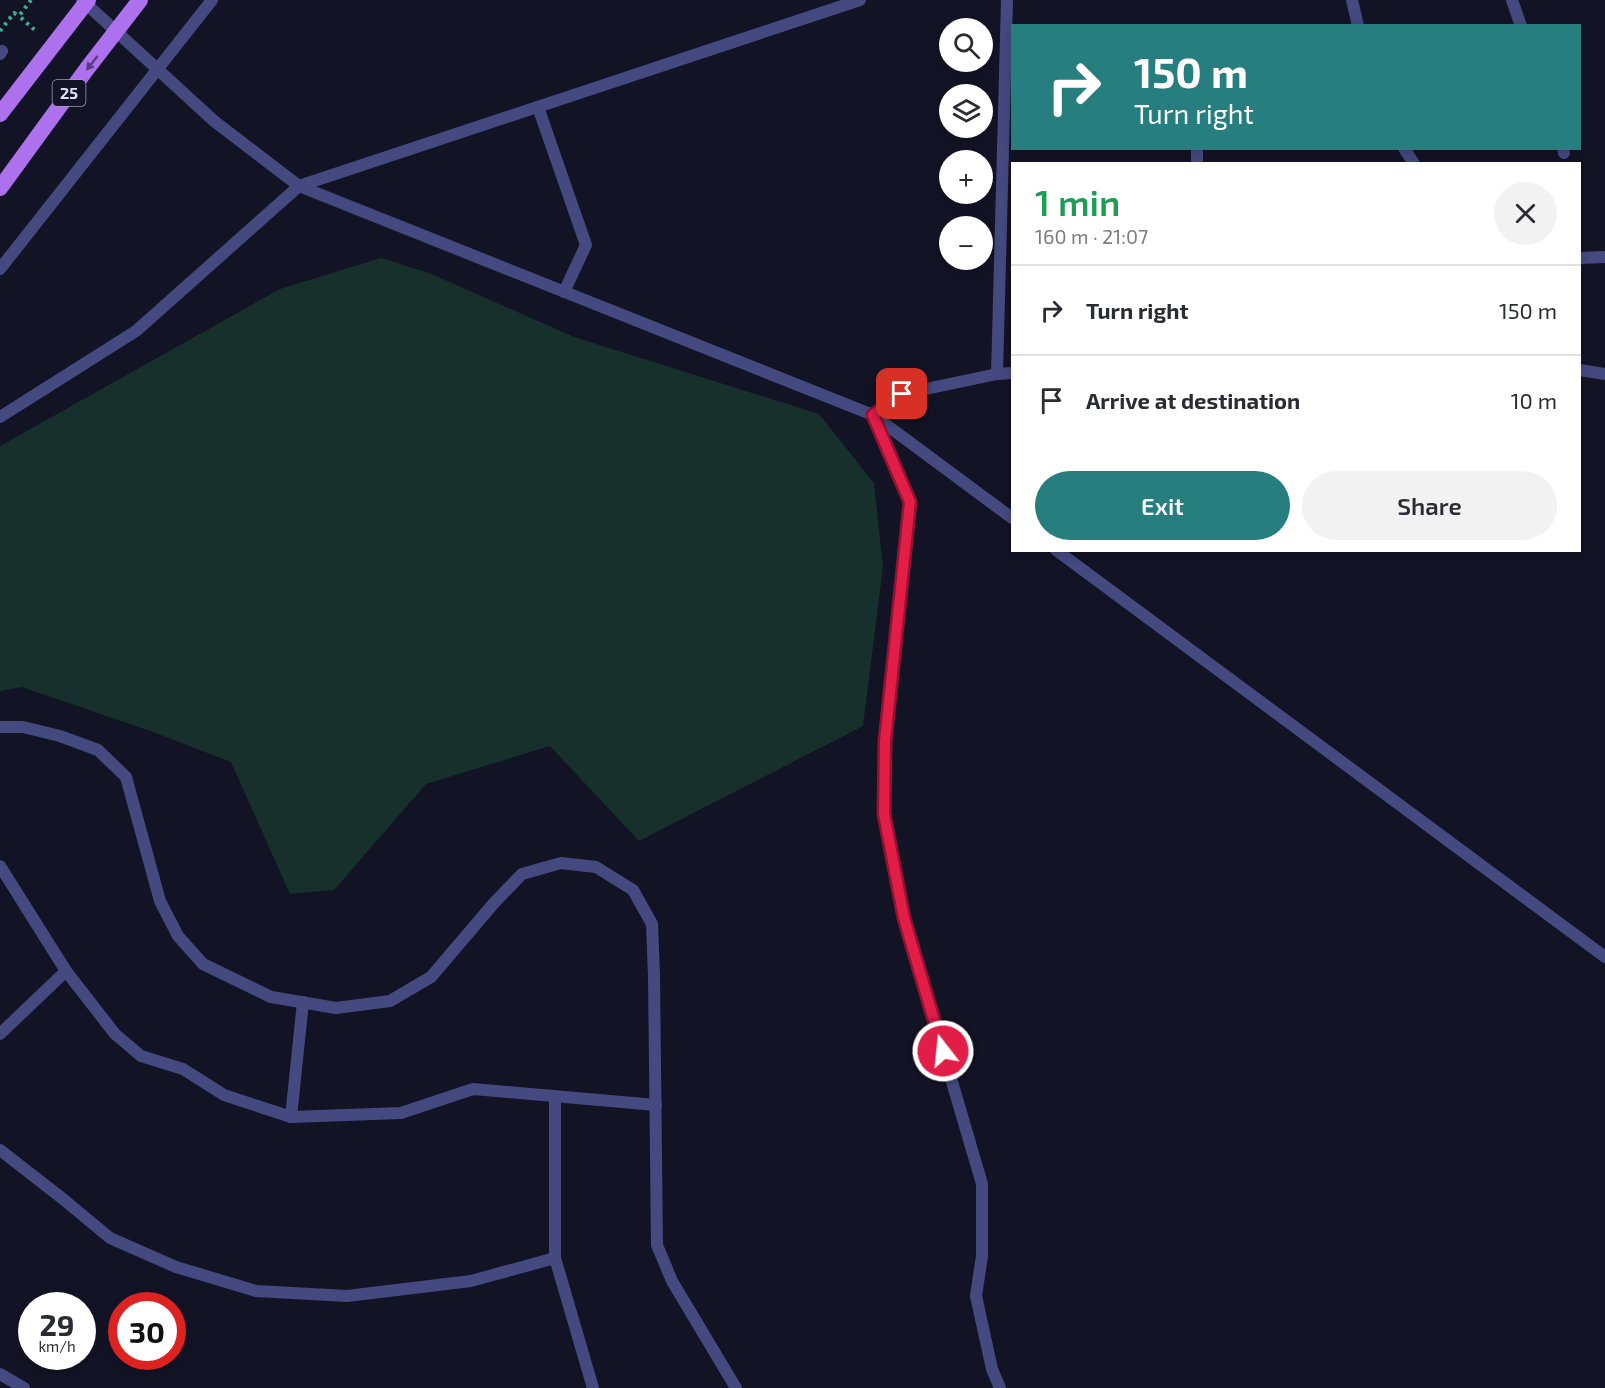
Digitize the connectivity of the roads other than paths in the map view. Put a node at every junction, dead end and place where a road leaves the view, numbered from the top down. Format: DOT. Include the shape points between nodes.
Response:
graph roads {
  1 [pos="140,0"];
  2 [pos="212,0"];
  3 [pos="860,0"];
  4 [pos="1006,0"];
  5 [pos="1352,0"];
  6 [pos="1512,0"];
  7 [pos="85,1"];
  8 [pos="1358,24"];
  9 [pos="1520,24"];
  10 [pos="116,32"];
  11 [pos="157,70"];
  12 [pos="538,107"];
  13 [pos="0,114"];
  14 [pos="299,186"];
  15 [pos="0,188"];
  16 [pos="1605,257"];
  17 [pos="1581,258"];
  18 [pos="0,268"];
  19 [pos="564,292"];
  20 [pos="1581,370"];
  21 [pos="1011,373"];
  22 [pos="998,374"];
  23 [pos="1605,374"];
  24 [pos="873,415"];
  25 [pos="0,417"];
  26 [pos="1011,517"];
  27 [pos="1059,552"];
  28 [pos="0,727"];
  29 [pos="0,866"];
  30 [pos="1605,957"];
  31 [pos="66,971"];
  32 [pos="303,1002"];
  33 [pos="0,1034"];
  34 [pos="555,1096"];
  35 [pos="656,1105"];
  36 [pos="291,1117"];
  37 [pos="0,1150"];
  38 [pos="555,1258"];
  39 [pos="0,1374"];
  40 [pos="24,1388"];
  41 [pos="593,1388"];
  42 [pos="736,1388"];
  43 [pos="1000,1388"];
  1 -- 10 [label="main road, 25"];
  2 -- 11 [label="street"];
  3 -- 12 [label="street"];
  4 -- 22 [label="street"];
  5 -- 8 [label="street"];
  6 -- 9 [label="street"];
  7 -- 10 [label="street"];
  7 -- 13 [label="main road, 25"];
  10 -- 11 [label="street"];
  10 -- 15 [label="main road, 25, one-way"];
  11 -- 14 [label="street" via="214,121"];
  11 -- 18 [label="street"];
  12 -- 14 [label="street"];
  12 -- 19 [label="street" via="586,245"];
  14 -- 19 [label="street"];
  14 -- 25 [label="street" via="136,331"];
  16 -- 17 [label="street"];
  19 -- 24 [label="street"];
  20 -- 23 [label="street"];
  21 -- 22 [label="street"];
  22 -- 24 [label="street" via="902,394"];
  24 -- 26 [label="street"];
  24 -- 43 [label="street" via="910,502 885,741 884,814 904,918 982,1184 982,1256 976,1296"];
  27 -- 30 [label="street"];
  28 -- 32 [label="street" via="23,727 98,750 126,777 160,901 178,936 203,964 271,997"];
  29 -- 31 [label="street"];
  31 -- 33 [label="street"];
  31 -- 36 [label="street" via="115,1034 141,1056 183,1070 224,1095"];
  32 -- 35 [label="street" via="336,1008 390,1001 431,977 522,874 561,863 596,867 633,890 652,924"];
  32 -- 36 [label="street"];
  34 -- 35 [label="street"];
  34 -- 36 [label="street" via="474,1089 401,1113"];
  34 -- 38 [label="street"];
  35 -- 42 [label="street" via="657,1245 672,1281"];
  37 -- 38 [label="street" via="110,1238 176,1267 256,1291 347,1296 471,1281"];
  38 -- 41 [label="street"];
  39 -- 40 [label="street"];
}
